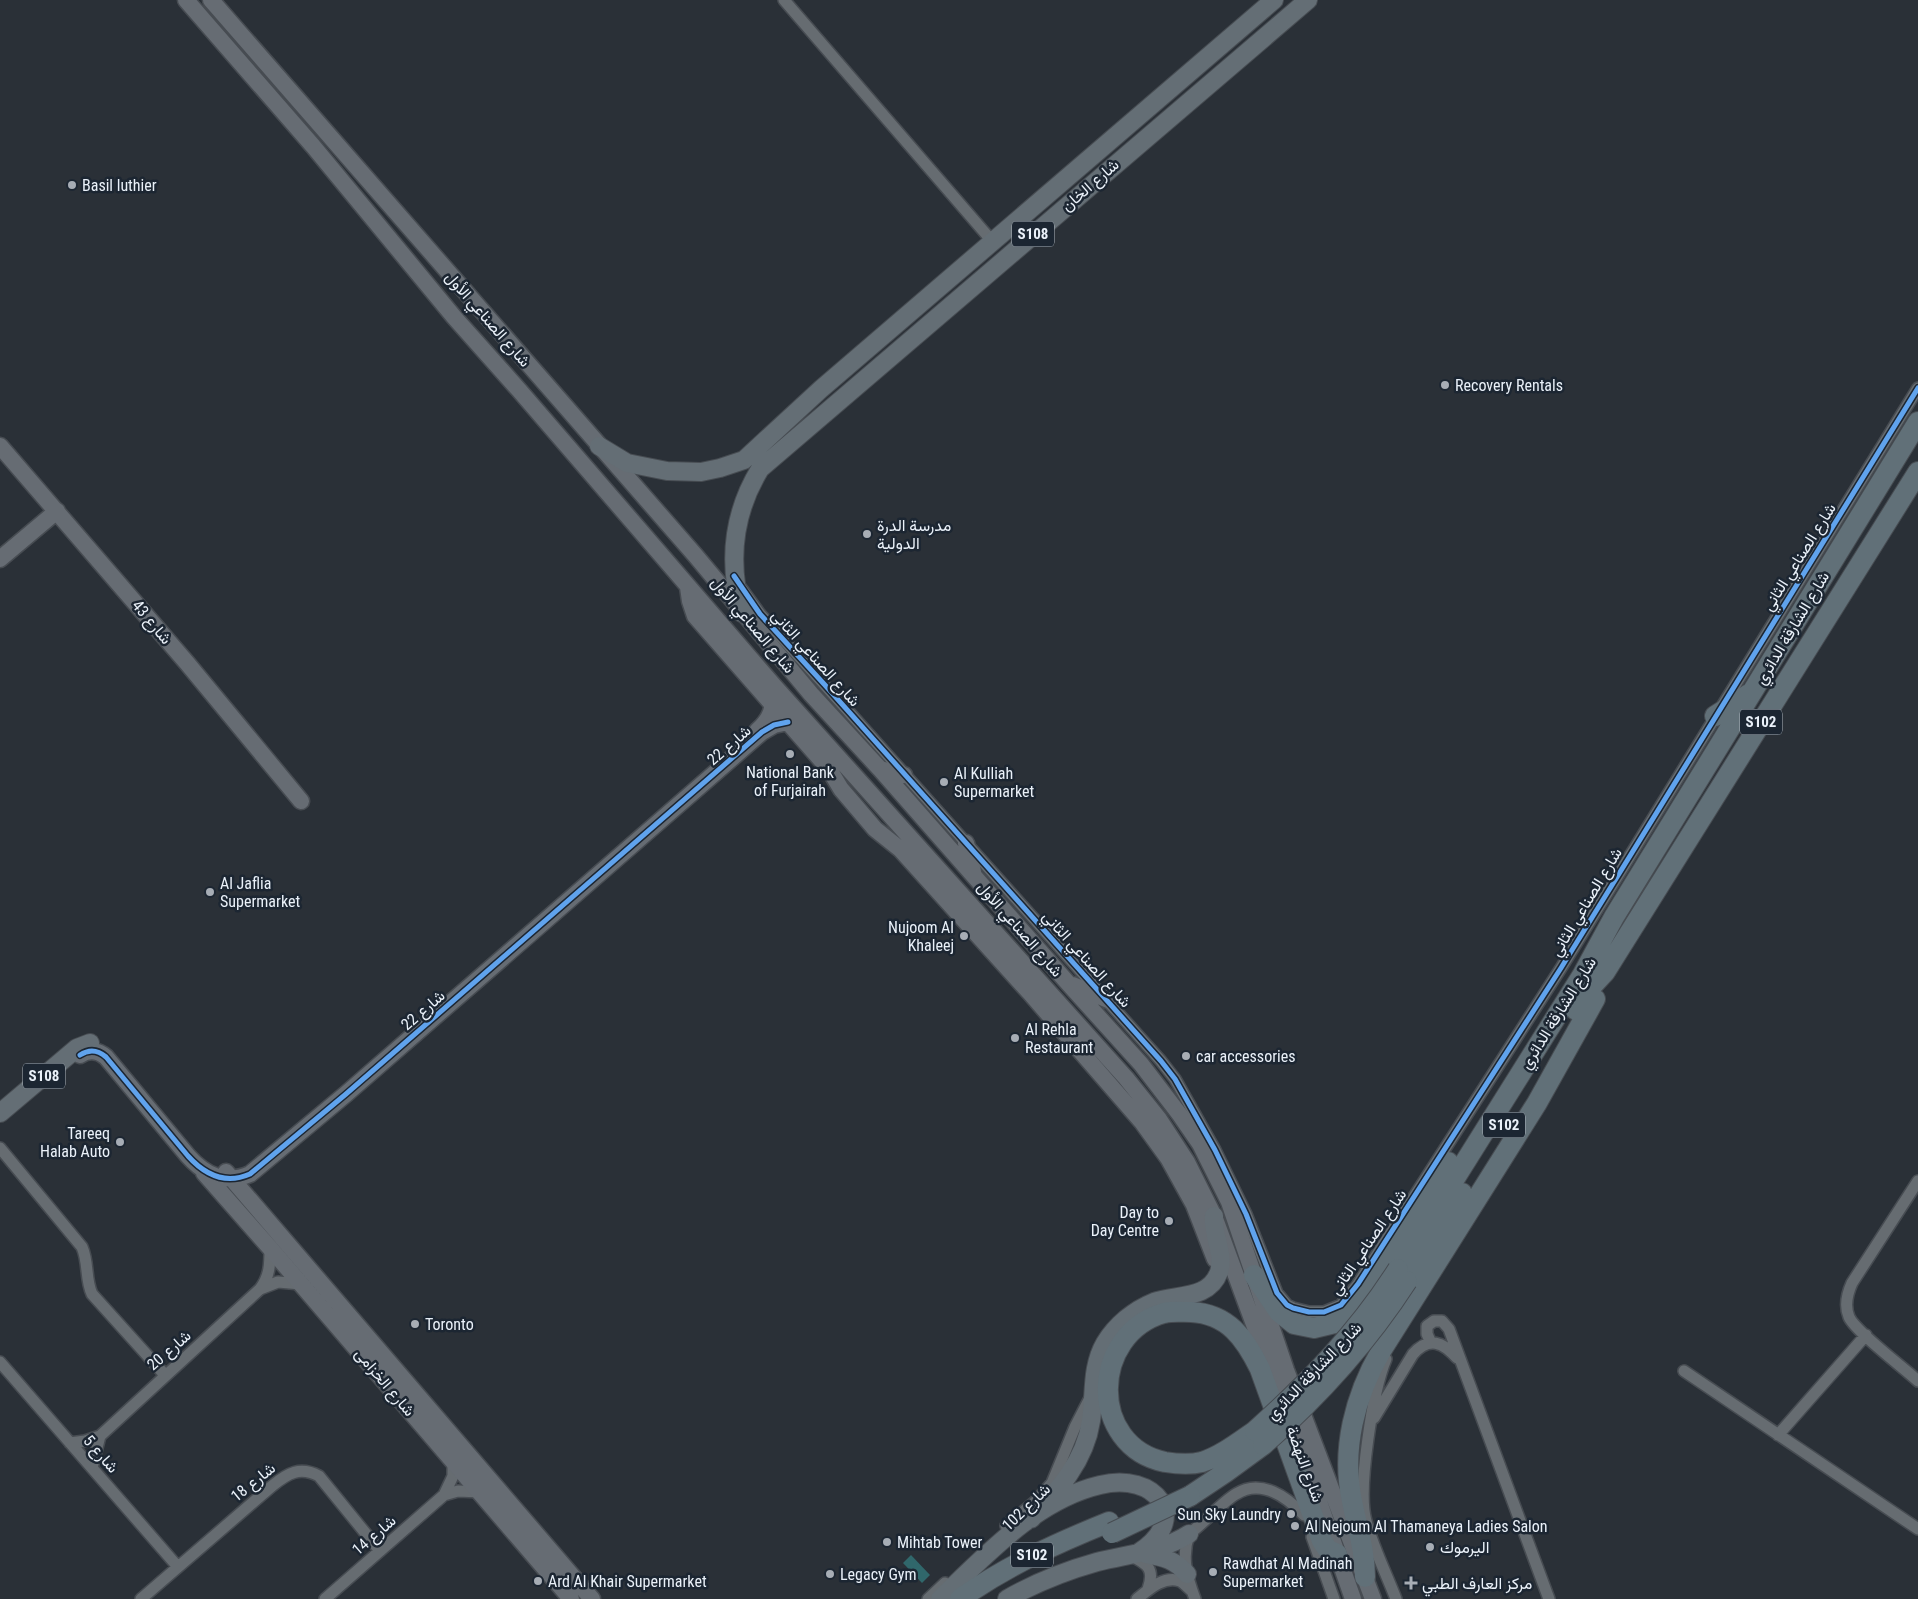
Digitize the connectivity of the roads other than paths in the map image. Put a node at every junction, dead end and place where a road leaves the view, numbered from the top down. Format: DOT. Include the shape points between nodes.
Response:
graph roads {
  1 [pos="186,0"];
  2 [pos="211,0"];
  3 [pos="784,0"];
  4 [pos="1274,0"];
  5 [pos="1308,0"];
  6 [pos="992,241"];
  7 [pos="1918,388"];
  8 [pos="1918,422"];
  9 [pos="0,446"];
  10 [pos="599,446"];
  11 [pos="1918,472"];
  12 [pos="57,512"];
  13 [pos="0,560"];
  14 [pos="734,576"];
  15 [pos="688,587"];
  16 [pos="742,613"];
  17 [pos="776,687"];
  18 [pos="1753,691"];
  19 [pos="773,706"];
  20 [pos="1715,716"];
  21 [pos="788,722"];
  22 [pos="880,769"];
  23 [pos="904,775"];
  24 [pos="301,802"];
  25 [pos="966,843"];
  26 [pos="974,877"];
  27 [pos="1614,917"];
  28 [pos="1605,972"];
  29 [pos="1067,982"];
  30 [pos="1108,1000"];
  31 [pos="1059,1026"];
  32 [pos="1088,1035"];
  33 [pos="85,1049"];
  34 [pos="0,1113"];
  35 [pos="1159,1119"];
  36 [pos="0,1123"];
  37 [pos="1156,1140"];
  38 [pos="0,1148"];
  39 [pos="1215,1150"];
  40 [pos="197,1166"];
  41 [pos="1215,1171"];
  42 [pos="229,1175"];
  43 [pos="1918,1181"];
  44 [pos="1214,1216"];
  45 [pos="270,1248"];
  46 [pos="1219,1272"];
  47 [pos="1254,1275"];
  48 [pos="1402,1275"];
  49 [pos="301,1284"];
  50 [pos="260,1289"];
  51 [pos="1413,1301"];
  52 [pos="1866,1335"];
  53 [pos="1430,1342"];
  54 [pos="1460,1361"];
  55 [pos="0,1362"];
  56 [pos="1684,1371"];
  57 [pos="165,1375"];
  58 [pos="1918,1380"];
  59 [pos="1093,1392"];
  60 [pos="1371,1423"];
  61 [pos="1778,1435"];
  62 [pos="100,1436"];
  63 [pos="1259,1438"];
  64 [pos="1285,1440"];
  65 [pos="70,1443"];
  66 [pos="453,1462"];
  67 [pos="92,1468"];
  68 [pos="480,1492"];
  69 [pos="444,1495"];
  70 [pos="1304,1515"];
  71 [pos="1031,1519"];
  72 [pos="1111,1527"];
  73 [pos="1918,1528"];
  74 [pos="1189,1534"];
  75 [pos="380,1551"];
  76 [pos="1134,1554"];
  77 [pos="1338,1554"];
  78 [pos="178,1567"];
  79 [pos="1187,1574"];
  80 [pos="1365,1576"];
  81 [pos="1148,1589"];
  82 [pos="1194,1595"];
  83 [pos="141,1599"];
  84 [pos="325,1599"];
  85 [pos="572,1599"];
  86 [pos="592,1599"];
  87 [pos="928,1599"];
  88 [pos="940,1599"];
  89 [pos="960,1599"];
  90 [pos="979,1599"];
  91 [pos="1007,1599"];
  92 [pos="1137,1599"];
  93 [pos="1334,1599"];
  94 [pos="1353,1599"];
  95 [pos="1373,1599"];
  96 [pos="1396,1599"];
  97 [pos="1549,1599"];
  1 -- 15 [label="street, شارع الصناعي الأول"];
  2 -- 10 [label="street, شارع الصناعي الأول"];
  3 -- 6 [label="street"];
  4 -- 6 [label="main road, شارع الخان / S108"];
  5 -- 14 [label="main road, شارع الخان / S108" via="760,470 749,488 739,517 733,551"];
  6 -- 10 [label="main road, شارع الخان / S108" via="744,460 701,472 667,471 627,463"];
  7 -- 20 [label="street, شارع الصناعي الثاني"];
  8 -- 18 [label="highway, شارع الشارقة الدائري / S102"];
  9 -- 12 [label="street, شارع 43"];
  10 -- 16 [label="street, شارع الصناعي الأول"];
  11 -- 28 [label="highway, شارع الشارقة الدائري / S102"];
  12 -- 13 [label="street"];
  12 -- 24 [label="street, شارع 43"];
  14 -- 16 [label="main road, شارع الخان"];
  14 -- 23 [label="street, شارع الصناعي الثاني" via="760,614"];
  15 -- 17 [label="street, شارع الصناعي الأول"];
  15 -- 19 [label="street" via="695,616"];
  16 -- 22 [label="street, شارع الصناعي الأول"];
  17 -- 19 [label="street, شارع 22"];
  17 -- 32 [label="street, شارع الصناعي الأول"];
  18 -- 20 [label="highway"];
  18 -- 27 [label="highway, شارع الشارقة الدائري / S102"];
  19 -- 21 [label="street"];
  19 -- 42 [label="street, شارع 22" via="763,726 248,1164"];
  20 -- 39 [label="street, شارع الصناعي الثاني" via="1561,968 1375,1258 1341,1305 1324,1312 1309,1312 1293,1308 1282,1300"];
  21 -- 31 [label="street" via="875,829 900,849"];
  21 -- 42 [label="street, شارع 22" via="762,732 255,1171 244,1176"];
  22 -- 23 [label="street"];
  22 -- 26 [label="street, شارع الصناعي الأول"];
  23 -- 25 [label="street, شارع الصناعي الثاني"];
  25 -- 26 [label="street"];
  25 -- 30 [label="street, شارع الصناعي الثاني"];
  26 -- 29 [label="street, شارع الصناعي الأول"];
  27 -- 47 [label="highway" via="1588,944 1375,1277 1344,1316 1325,1327 1304,1328 1294,1324 1279,1312"];
  27 -- 48 [label="highway, شارع الشارقة الدائري / S102"];
  28 -- 48 [label="highway, شارع الشارقة الدائري / S102" via="1587,994"];
  28 -- 51 [label="highway" via="1591,1006 1537,1103"];
  29 -- 30 [label="street"];
  29 -- 41 [label="street, شارع الصناعي الأول" via="1141,1064 1200,1144"];
  30 -- 39 [label="street, شارع الصناعي الثاني" via="1176,1079"];
  31 -- 32 [label="street"];
  31 -- 37 [label="street"];
  32 -- 35 [label="street, شارع الصناعي الأول"];
  33 -- 34 [label="main road, S108" via="77,1048"];
  33 -- 36 [label="main road, S108"];
  33 -- 40 [label="street" via="103,1054"];
  33 -- 42 [label="street" via="102,1048 204,1162"];
  35 -- 37 [label="street"];
  35 -- 44 [label="street, شارع الصناعي الأول" via="1187,1162"];
  37 -- 46 [label="street" via="1194,1205"];
  38 -- 57 [label="street" via="82,1247 92,1294"];
  39 -- 41 [label="street"];
  40 -- 42 [label="street" via="214,1176"];
  40 -- 45 [label="street, شارع الخزامى"];
  41 -- 47 [label="street, شارع الصناعي الأول"];
  42 -- 86 [label="street, شارع الخزامى"];
  43 -- 52 [label="street" via="1858,1276 1853,1294 1854,1311"];
  44 -- 46 [label="main road"];
  44 -- 77 [label="street, شارع النهضة"];
  45 -- 49 [label="street, شارع الخزامى"];
  45 -- 50 [label="street, شارع 20" via="269,1270"];
  46 -- 59 [label="main road" via="1202,1292 1153,1303 1124,1320 1099,1357"];
  47 -- 80 [label="street, شارع النهضة" via="1286,1370"];
  48 -- 63 [label="highway, شارع الشارقة الدائري / S102, bridge" via="1344,1343 1286,1403"];
  49 -- 50 [label="street, شارع 20" via="278,1282"];
  49 -- 66 [label="street, شارع الخزامى"];
  50 -- 57 [label="street, شارع 20"];
  51 -- 60 [label="street" via="1407,1321 1381,1371"];
  51 -- 80 [label="highway" via="1370,1371 1361,1391 1350,1434 1349,1484 1362,1544"];
  52 -- 58 [label="street"];
  52 -- 61 [label="street"];
  53 -- 54 [label="street" via="1445,1347"];
  53 -- 54 [label="street" via="1427,1326 1434,1321 1442,1321 1449,1329"];
  53 -- 60 [label="street" via="1413,1354"];
  54 -- 97 [label="street"];
  55 -- 65 [label="street, شارع 5"];
  56 -- 61 [label="street"];
  57 -- 62 [label="street, شارع 20"];
  59 -- 71 [label="main road" via="1090,1427 1082,1451 1064,1482"];
  59 -- 87 [label="street, شارع 102" via="1049,1488"];
  60 -- 96 [label="street" via="1363,1489 1365,1520"];
  61 -- 73 [label="street"];
  62 -- 65 [label="street, شارع 20"];
  62 -- 67 [label="street"];
  63 -- 64 [label="highway" via="1200,1462 1175,1464 1152,1458 1134,1447 1112,1416 1107,1383 1115,1354 1134,1331 1165,1313 1198,1313 1214,1317 1242,1336 1250,1349"];
  63 -- 72 [label="highway, شارع الشارقة الدائري / S102" via="1234,1453 1188,1490 1153,1503"];
  64 -- 70 [label="street" via="1283,1457"];
  64 -- 77 [label="highway" via="1324,1546"];
  65 -- 67 [label="street, شارع 5"];
  66 -- 68 [label="street, شارع الخزامى"];
  66 -- 69 [label="street, شارع 14" via="453,1476"];
  67 -- 78 [label="street, شارع 5"];
  68 -- 69 [label="street" via="458,1491"];
  68 -- 85 [label="street, شارع الخزامى"];
  69 -- 75 [label="street, شارع 14"];
  70 -- 74 [label="street" via="1285,1496 1251,1488 1235,1494"];
  70 -- 93 [label="street"];
  71 -- 76 [label="main road" via="1091,1487 1116,1482 1141,1485 1159,1498 1164,1523 1156,1540"];
  71 -- 88 [label="main road"];
  72 -- 89 [label="highway, S102" via="1063,1541 1020,1562"];
  72 -- 90 [label="highway, S102"];
  74 -- 76 [label="main road" via="1162,1547"];
  74 -- 79 [label="street" via="1184,1559"];
  75 -- 78 [label="street, شارع 18" via="319,1476 302,1470 284,1476"];
  75 -- 84 [label="street, شارع 14"];
  76 -- 79 [label="main road" via="1167,1558"];
  76 -- 81 [label="street" via="1150,1570"];
  76 -- 91 [label="main road" via="1072,1570"];
  77 -- 94 [label="street, شارع النهضة"];
  78 -- 83 [label="street, شارع 18"];
  79 -- 82 [label="street"];
  80 -- 95 [label="street, شارع النهضة"];
  81 -- 82 [label="street" via="1172,1580 1179,1581"];
  81 -- 92 [label="street"];
}
